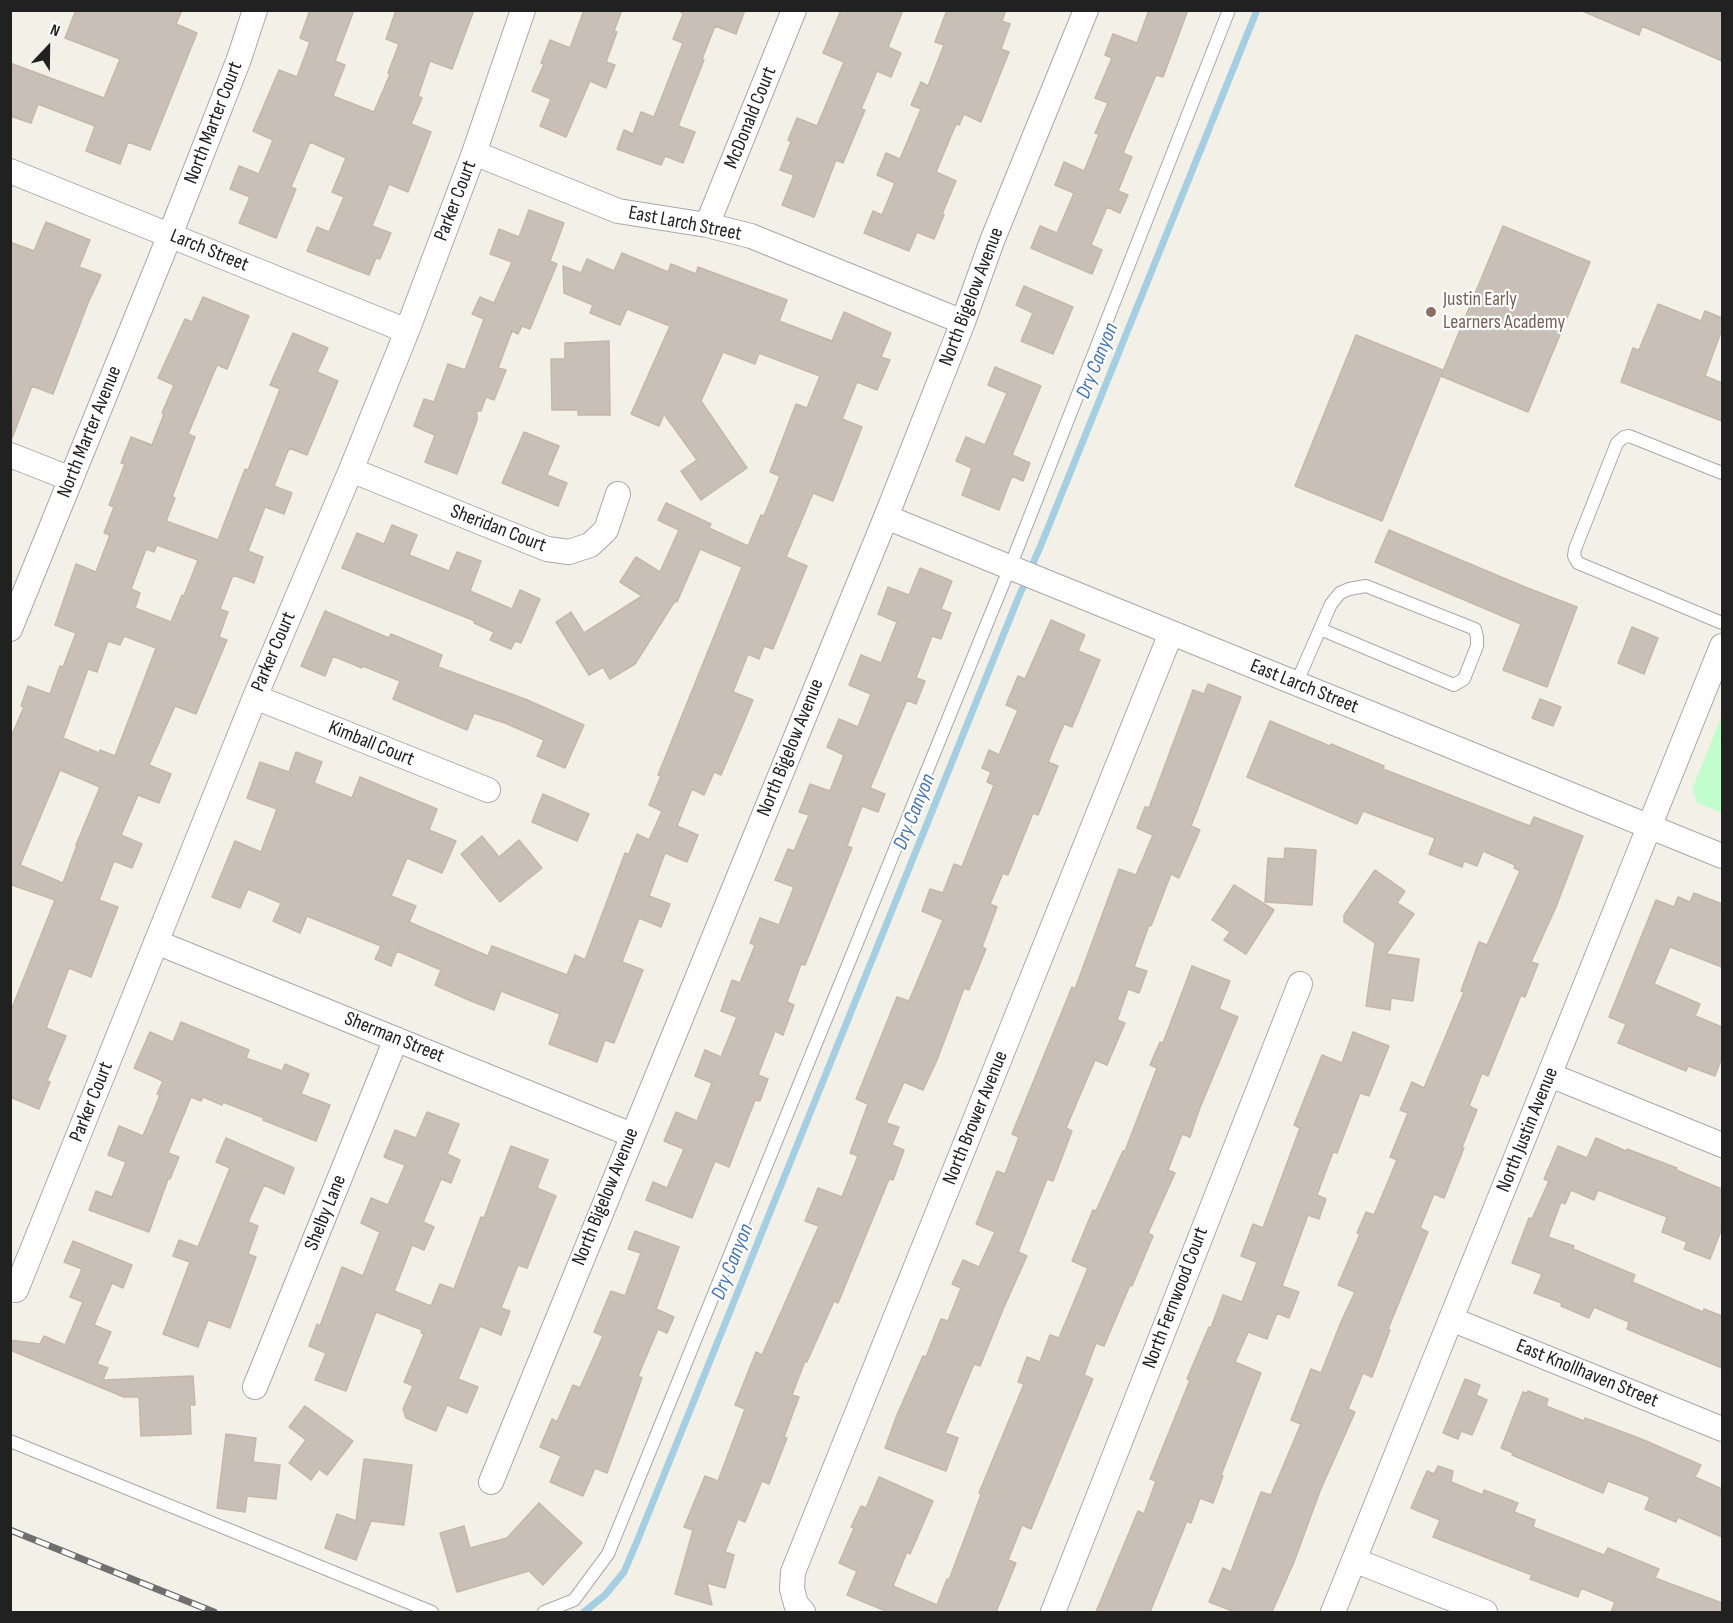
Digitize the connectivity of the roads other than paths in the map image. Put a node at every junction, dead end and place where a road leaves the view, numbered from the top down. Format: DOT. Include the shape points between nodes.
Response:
graph roads {
  1 [pos="255,10"];
  2 [pos="524,10"];
  3 [pos="794,10"];
  4 [pos="1086,10"];
  5 [pos="1229,10"];
  6 [pos="474,153"];
  7 [pos="10,171"];
  8 [pos="707,225"];
  9 [pos="170,235"];
  10 [pos="963,322"];
  11 [pos="407,331"];
  12 [pos="10,455"];
  13 [pos="351,470"];
  14 [pos="1722,474"];
  15 [pos="71,478"];
  16 [pos="618,494"];
  17 [pos="886,517"];
  18 [pos="1012,568"];
  19 [pos="1722,623"];
  20 [pos="10,629"];
  21 [pos="1320,629"];
  22 [pos="1171,633"];
  23 [pos="1722,646"];
  24 [pos="1296,684"];
  25 [pos="255,697"];
  26 [pos="488,790"];
  27 [pos="1650,827"];
  28 [pos="1722,856"];
  29 [pos="156,942"];
  30 [pos="1300,984"];
  31 [pos="396,1039"];
  32 [pos="1550,1075"];
  33 [pos="632,1134"];
  34 [pos="1722,1145"];
  35 [pos="16,1290"];
  36 [pos="1451,1319"];
  37 [pos="255,1387"];
  38 [pos="1722,1429"];
  39 [pos="10,1441"];
  40 [pos="491,1482"];
  41 [pos="1354,1560"];
  42 [pos="800,1608"];
  43 [pos="432,1612"];
  44 [pos="544,1612"];
  45 [pos="1053,1612"];
  46 [pos="1333,1612"];
  47 [pos="1485,1612"];
  1 -- 9 [label="street, North Marter Court"];
  2 -- 6 [label="street, Parker Court"];
  3 -- 8 [label="street, McDonald Court"];
  4 -- 10 [label="street, North Bigelow Avenue"];
  5 -- 18 [label="lane"];
  6 -- 8 [label="street, East Larch Street" via="618,211"];
  6 -- 11 [label="street, Parker Court"];
  7 -- 9 [label="street, Larch Street"];
  8 -- 10 [label="street, East Larch Street" via="751,236"];
  9 -- 11 [label="street, Larch Street"];
  9 -- 15 [label="street, North Marter Avenue"];
  10 -- 17 [label="street, North Bigelow Avenue"];
  11 -- 13 [label="street, Parker Court"];
  12 -- 15 [label="street"];
  13 -- 16 [label="street, Sheridan Court" via="547,549 569,552 590,545 606,530"];
  13 -- 25 [label="street, Parker Court"];
  14 -- 19 [label="lane" via="1624,437 1617,443 1574,556 1578,563"];
  15 -- 20 [label="street, North Marter Avenue"];
  17 -- 18 [label="street, East Larch Street"];
  17 -- 33 [label="street, North Bigelow Avenue"];
  18 -- 22 [label="street, East Larch Street"];
  18 -- 44 [label="lane" via="608,1554 574,1600"];
  21 -- 21 [label="lane" via="1340,593 1366,586 1475,630 1477,646 1464,679 1454,685"];
  21 -- 24 [label="lane"];
  22 -- 24 [label="street, East Larch Street"];
  22 -- 42 [label="street, North Brower Avenue" via="793,1572 792,1589"];
  23 -- 27 [label="street, North Justin Avenue"];
  24 -- 27 [label="street, East Larch Street"];
  25 -- 26 [label="street, Kimball Court"];
  25 -- 29 [label="street, Parker Court"];
  27 -- 28 [label="street, East Larch Street"];
  27 -- 32 [label="street, North Justin Avenue"];
  29 -- 31 [label="street, Sherman Street"];
  29 -- 35 [label="street, Parker Court"];
  30 -- 45 [label="street, North Fernwood Court"];
  31 -- 33 [label="street, Sherman Street"];
  31 -- 37 [label="street, Shelby Lane"];
  32 -- 34 [label="street"];
  32 -- 36 [label="street, North Justin Avenue"];
  33 -- 40 [label="street, North Bigelow Avenue"];
  36 -- 38 [label="street, East Knollhaven Street"];
  36 -- 41 [label="street, North Justin Avenue"];
  39 -- 43 [label="lane"];
  41 -- 46 [label="street, North Justin Avenue"];
  41 -- 47 [label="street"];
}
